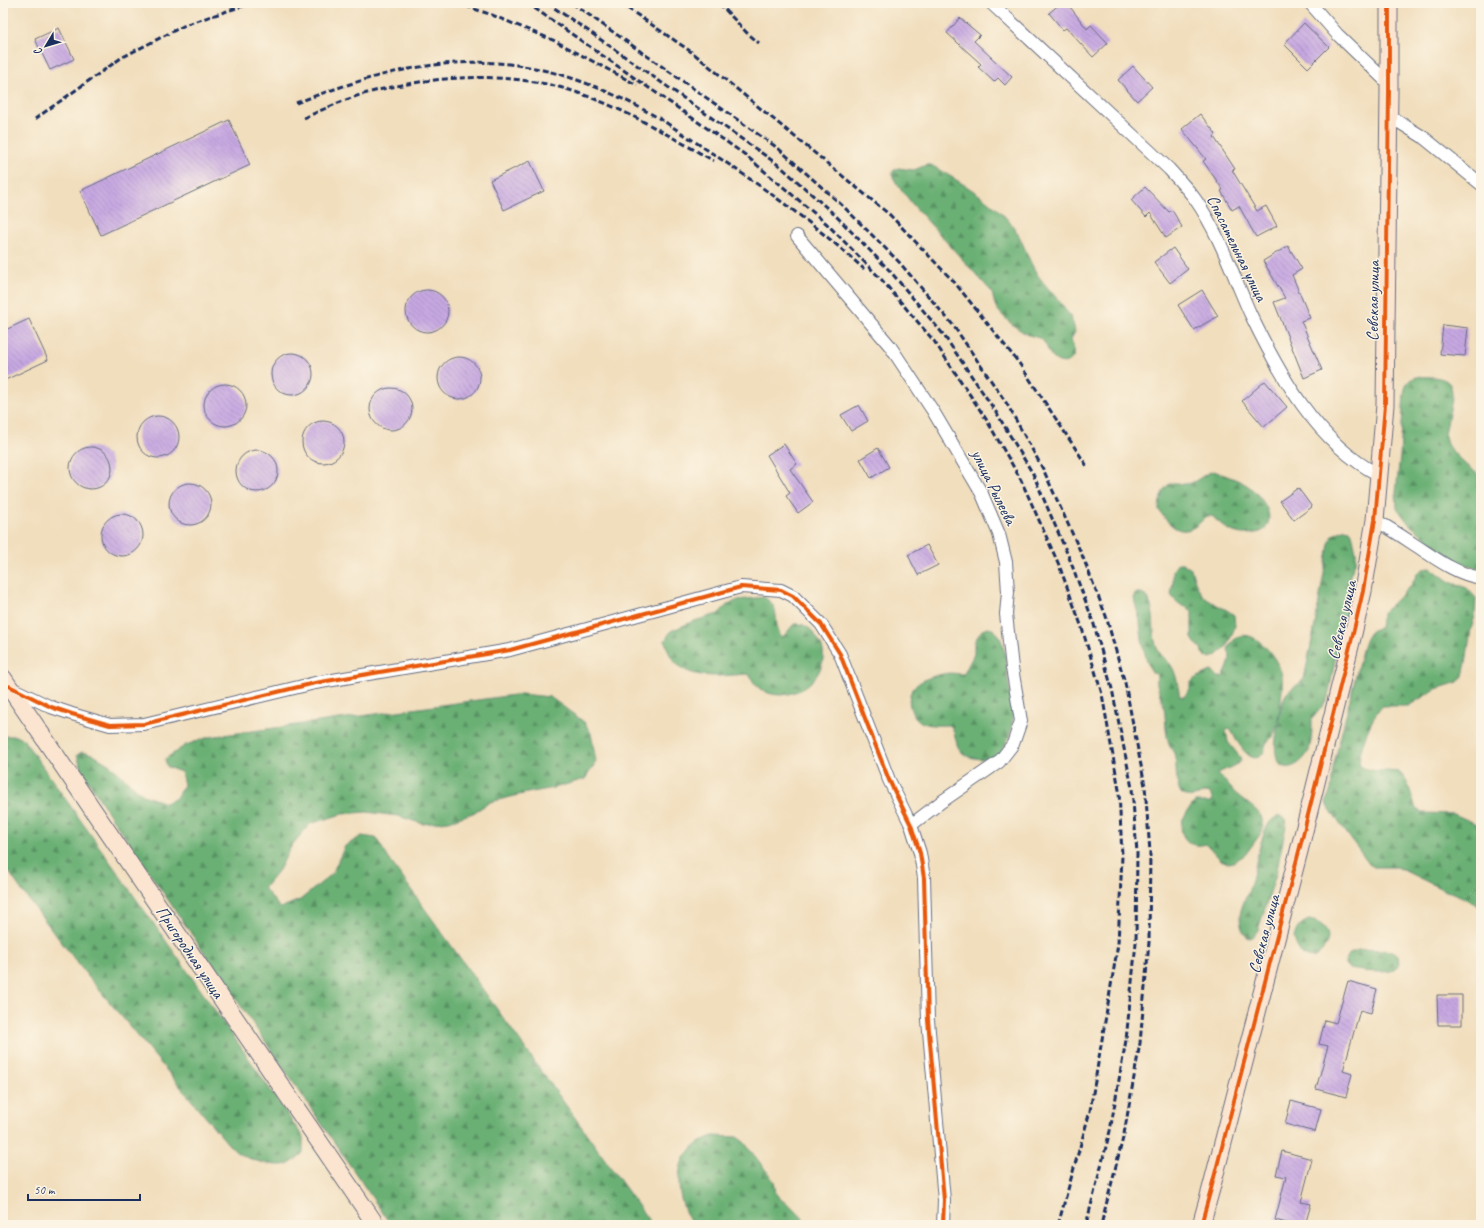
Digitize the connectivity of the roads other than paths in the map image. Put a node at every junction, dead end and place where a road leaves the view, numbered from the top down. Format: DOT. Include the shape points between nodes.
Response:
graph roads {
  1 [pos="991,3"];
  2 [pos="1310,3"];
  3 [pos="1389,3"];
  4 [pos="1389,84"];
  5 [pos="1389,116"];
  6 [pos="1481,184"];
  7 [pos="797,236"];
  8 [pos="1379,474"];
  9 [pos="1375,520"];
  10 [pos="1481,578"];
  11 [pos="6,682"];
  12 [pos="911,825"];
  13 [pos="376,1225"];
  14 [pos="943,1225"];
  15 [pos="1201,1225"];
  1 -- 8 [label="street, Спасательная улица" via="1186,187 1217,239 1273,358 1301,403 1340,447 1355,460"];
  2 -- 4 [label="street" via="1337,34"];
  3 -- 4 [label="street, Севская улица"];
  4 -- 5 [label="street, Севская улица"];
  5 -- 6 [label="street" via="1423,137"];
  5 -- 8 [label="street, Севская улица" via="1385,405"];
  7 -- 12 [label="street, улица Рылеева" via="890,346 933,411 982,494 999,534 1006,562 1006,614 1021,721 1013,744 999,762"];
  8 -- 9 [label="street, Севская улица"];
  9 -- 10 [label="street" via="1453,569"];
  9 -- 15 [label="street, Севская улица" via="1360,604 1299,851"];
  11 -- 12 [label="street" via="51,707 80,717 110,725 144,724 315,683 510,650 741,587 781,590 793,596 821,624 840,654 889,780"];
  11 -- 13 [label="street, Пригородная улица"];
  12 -- 14 [label="street" via="920,853 924,878 928,1020 944,1200"];
}
